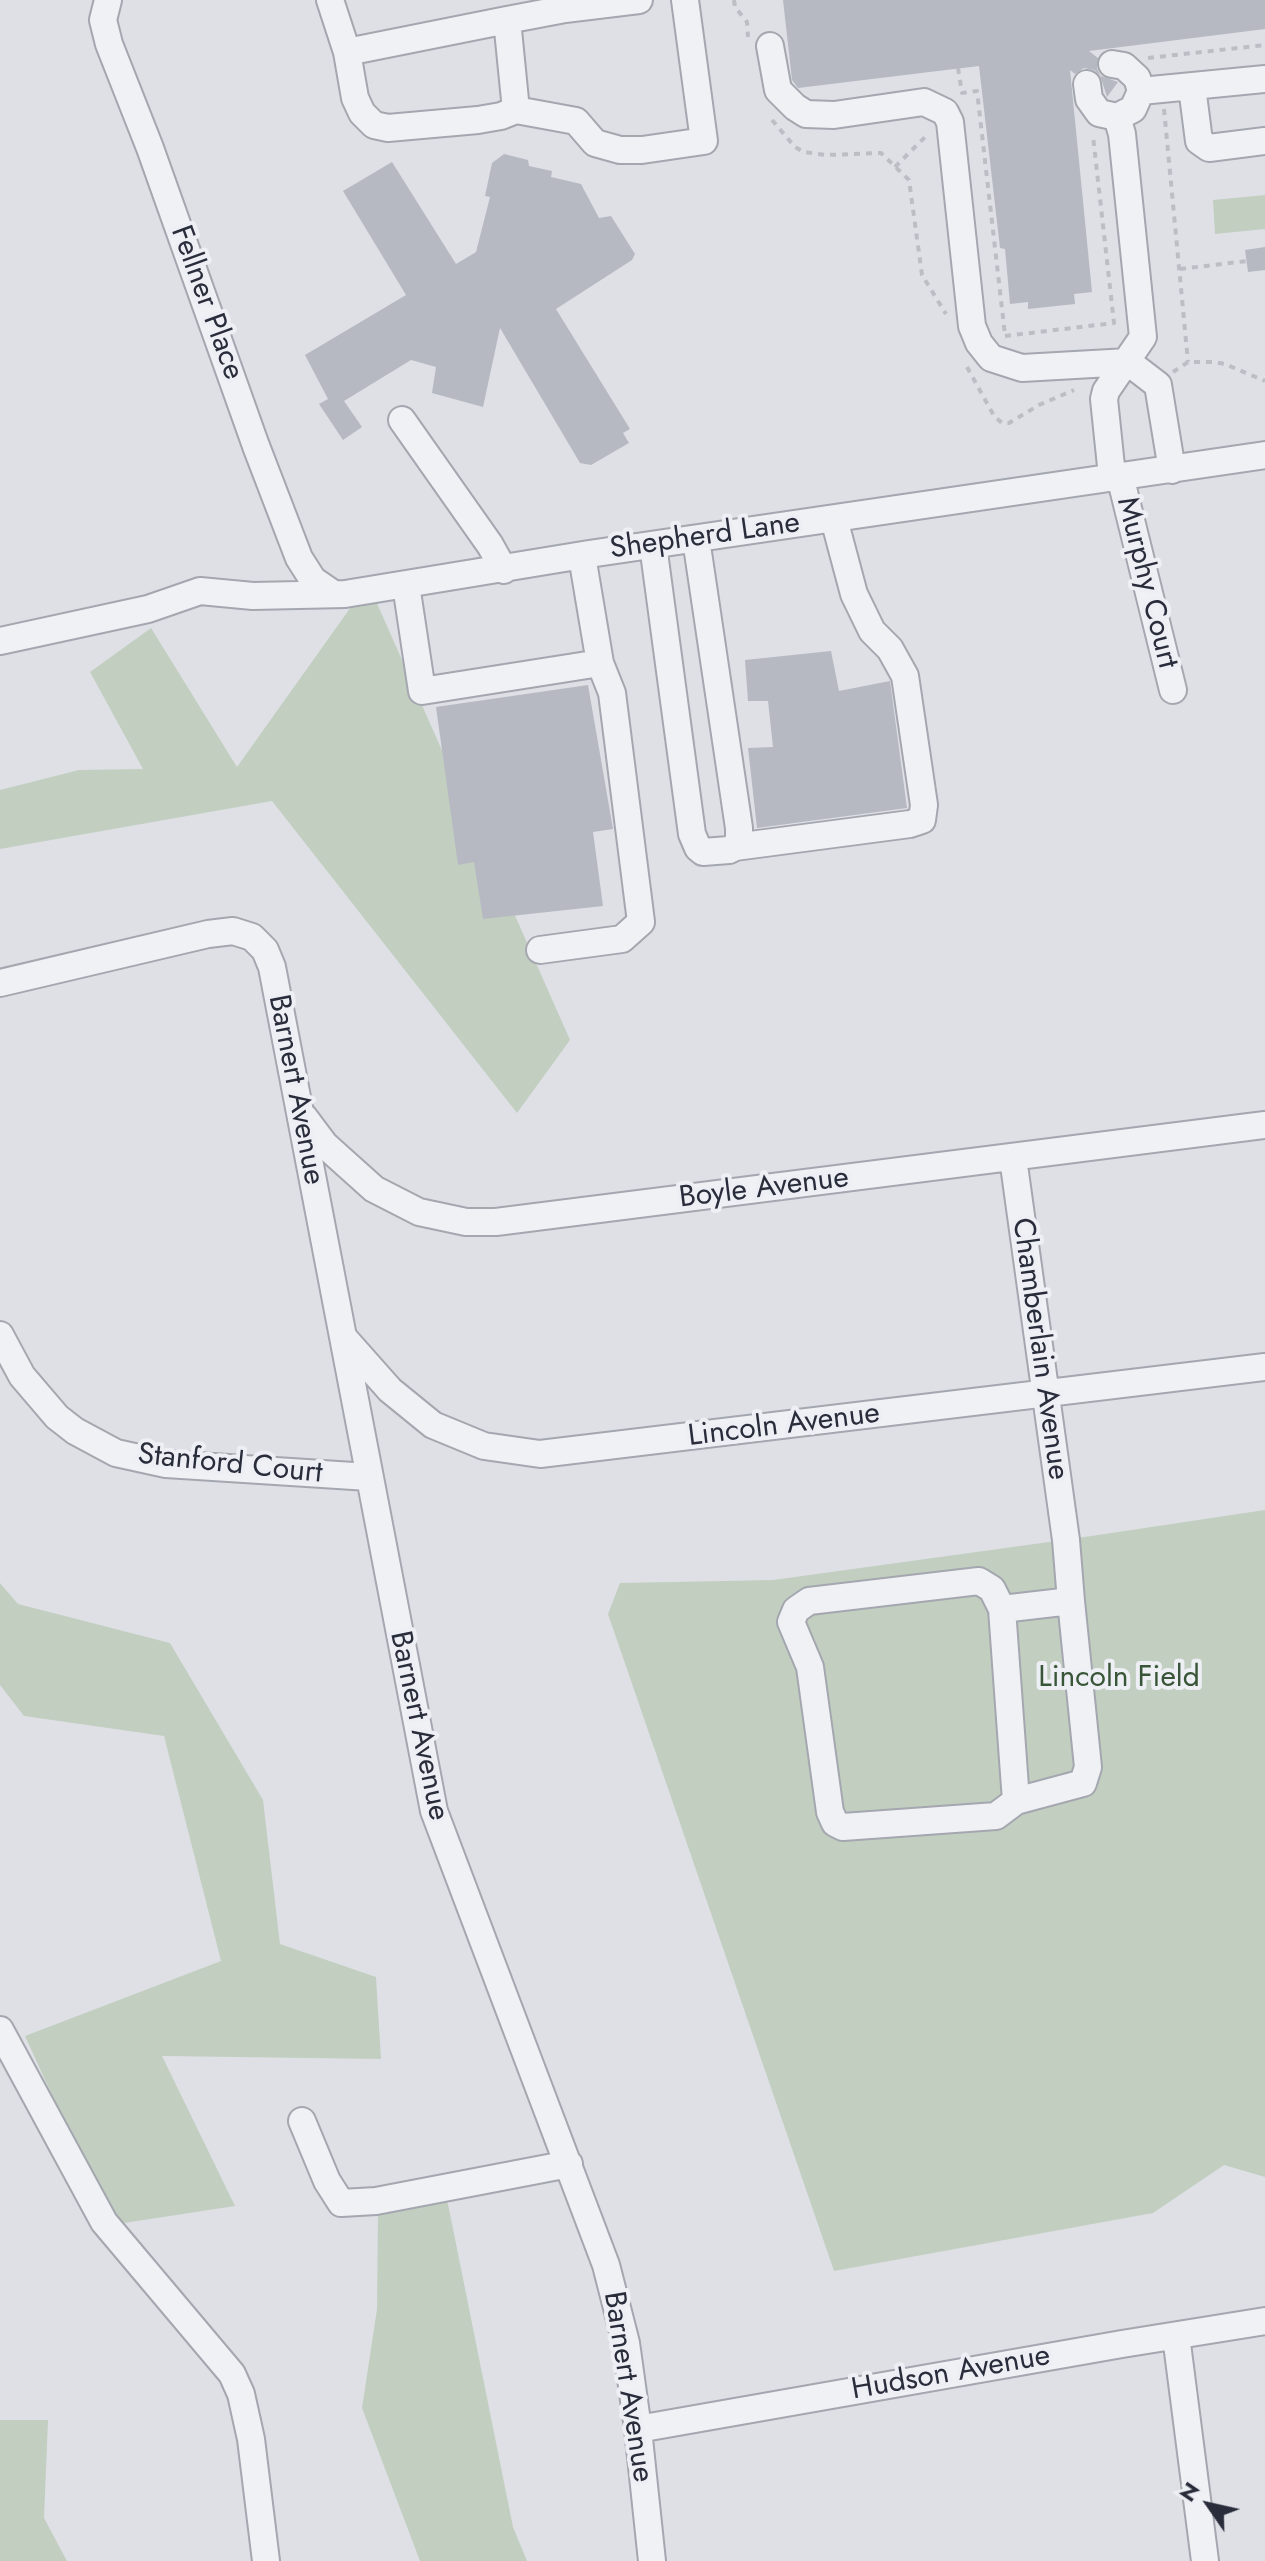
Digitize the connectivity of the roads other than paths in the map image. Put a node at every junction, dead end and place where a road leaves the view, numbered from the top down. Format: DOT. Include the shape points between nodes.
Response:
graph roads {
  1 [pos="108,0"];
  2 [pos="330,0"];
  3 [pos="639,0"];
  4 [pos="685,0"];
  5 [pos="507,20"];
  6 [pos="759,48"];
  7 [pos="347,52"];
  8 [pos="1112,64"];
  9 [pos="1265,79"];
  10 [pos="1087,84"];
  11 [pos="1192,87"];
  12 [pos="1152,98"];
  13 [pos="516,110"];
  14 [pos="1104,119"];
  15 [pos="1265,141"];
  16 [pos="1128,362"];
  17 [pos="402,420"];
  18 [pos="1265,455"];
  19 [pos="1172,470"];
  20 [pos="1116,476"];
  21 [pos="834,519"];
  22 [pos="696,539"];
  23 [pos="653,545"];
  24 [pos="582,556"];
  25 [pos="504,570"];
  26 [pos="406,585"];
  27 [pos="332,593"];
  28 [pos="0,641"];
  29 [pos="600,663"];
  30 [pos="1173,690"];
  31 [pos="735,847"];
  32 [pos="540,950"];
  33 [pos="0,983"];
  34 [pos="300,1113"];
  35 [pos="1265,1125"];
  36 [pos="1013,1158"];
  37 [pos="0,1335"];
  38 [pos="343,1337"];
  39 [pos="1265,1367"];
  40 [pos="1046,1394"];
  41 [pos="369,1477"];
  42 [pos="1071,1601"];
  43 [pos="1002,1609"];
  44 [pos="1016,1801"];
  45 [pos="0,2030"];
  46 [pos="302,2121"];
  47 [pos="569,2164"];
  48 [pos="1265,2321"];
  49 [pos="1176,2336"];
  50 [pos="638,2429"];
  51 [pos="266,2561"];
  52 [pos="652,2561"];
  53 [pos="1205,2561"];
  1 -- 27 [label="street, Fellner Place" via="103,20 109,44 261,460 299,558 313,580"];
  2 -- 7 [label="street"];
  3 -- 5 [label="street"];
  4 -- 13 [label="street" via="704,141 620,150 595,143 576,121"];
  5 -- 7 [label="street"];
  5 -- 13 [label="street"];
  6 -- 16 [label="street" via="778,90 806,114 924,102 945,112 972,326 991,358 1022,368"];
  7 -- 13 [label="street" via="355,98 374,125 478,120"];
  8 -- 12 [label="street" via="1131,71"];
  9 -- 11 [label="street"];
  10 -- 14 [label="street" via="1093,107 1108,117"];
  11 -- 12 [label="street"];
  11 -- 15 [label="street" via="1199,141 1209,148"];
  12 -- 14 [label="street"];
  14 -- 16 [label="street, Murphy Court" via="1122,134 1143,337"];
  16 -- 19 [label="street" via="1158,385"];
  16 -- 20 [label="street, Murphy Court" via="1104,399"];
  17 -- 25 [label="street"];
  18 -- 19 [label="street, Shepherd Lane"];
  19 -- 20 [label="street, Shepherd Lane"];
  20 -- 21 [label="street, Shepherd Lane"];
  20 -- 30 [label="street, Murphy Court"];
  21 -- 22 [label="street, Shepherd Lane"];
  21 -- 31 [label="street" via="854,594 872,631 905,676 922,820"];
  22 -- 23 [label="street, Shepherd Lane"];
  22 -- 31 [label="street" via="739,828"];
  23 -- 24 [label="street, Shepherd Lane"];
  23 -- 31 [label="street" via="692,834 703,852"];
  24 -- 25 [label="street, Shepherd Lane"];
  24 -- 29 [label="street"];
  25 -- 26 [label="street, Shepherd Lane"];
  26 -- 27 [label="street, Shepherd Lane"];
  26 -- 29 [label="street" via="422,691"];
  27 -- 28 [label="street, Shepherd Lane" via="253,596 200,591 148,609"];
  29 -- 32 [label="street" via="612,693 641,922 622,939"];
  33 -- 34 [label="street, Barnert Avenue" via="192,938 233,931 252,937 272,967"];
  34 -- 36 [label="street, Boyle Avenue" via="325,1145 374,1189 419,1212 466,1222"];
  34 -- 38 [label="street, Barnert Avenue"];
  35 -- 36 [label="street, Boyle Avenue"];
  36 -- 40 [label="street, Chamberlain Avenue"];
  37 -- 41 [label="street, Stanford Court" via="22,1376 57,1417 116,1453 166,1464"];
  38 -- 40 [label="street, Lincoln Avenue" via="390,1390 433,1425 484,1446 540,1454"];
  38 -- 41 [label="street, Barnert Avenue"];
  39 -- 40 [label="street, Lincoln Avenue"];
  40 -- 42 [label="street, Chamberlain Avenue"];
  41 -- 47 [label="street, Barnert Avenue" via="434,1811"];
  42 -- 43 [label="street"];
  42 -- 44 [label="street, Chamberlain Avenue" via="1088,1767 1083,1783"];
  43 -- 44 [label="street"];
  43 -- 44 [label="street" via="992,1589 979,1581 809,1601 796,1610 791,1622 810,1667 835,1823 843,1827 996,1816"];
  45 -- 51 [label="street" via="104,2222 232,2374 251,2439"];
  46 -- 47 [label="street" via="341,2203"];
  47 -- 50 [label="street, Barnert Avenue" via="606,2265 626,2343"];
  48 -- 49 [label="street, Hudson Avenue"];
  49 -- 50 [label="street, Hudson Avenue"];
  49 -- 53 [label="street"];
  50 -- 52 [label="street, Barnert Avenue"];
}
